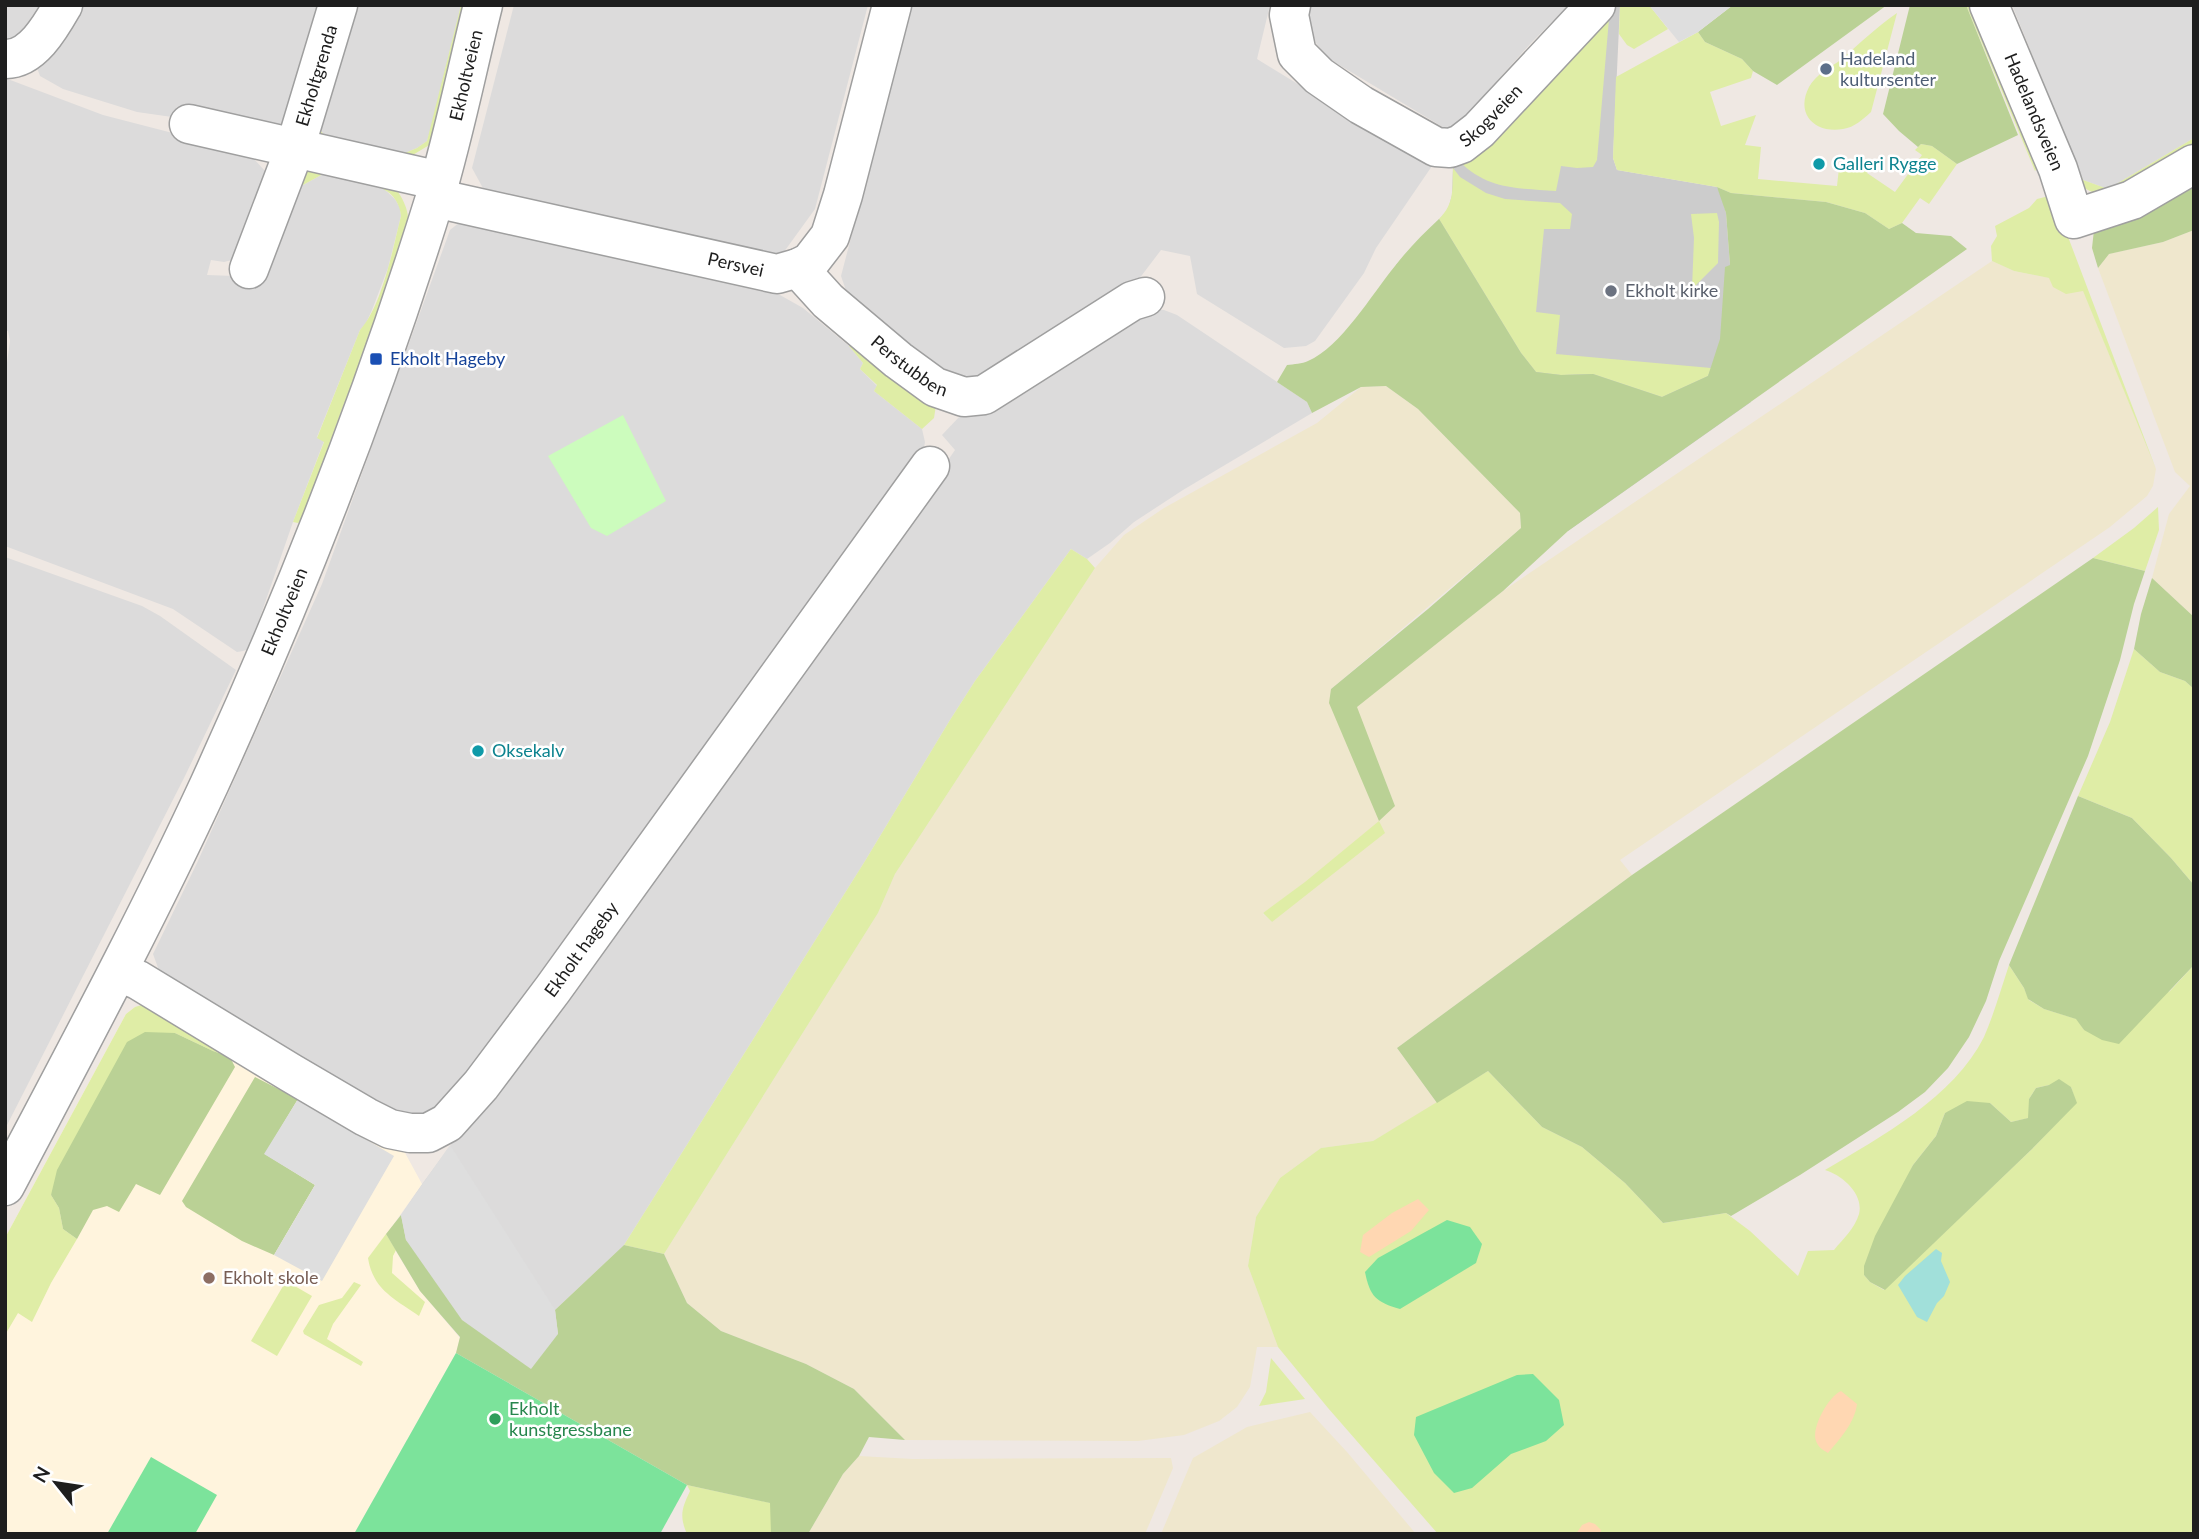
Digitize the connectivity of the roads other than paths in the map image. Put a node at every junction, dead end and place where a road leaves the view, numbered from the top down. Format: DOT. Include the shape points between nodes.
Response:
graph roads {
  1 [pos="63,5"];
  2 [pos="338,5"];
  3 [pos="483,5"];
  4 [pos="892,5"];
  5 [pos="1291,5"];
  6 [pos="1596,5"];
  7 [pos="1989,5"];
  8 [pos="13,66"];
  9 [pos="189,124"];
  10 [pos="295,148"];
  11 [pos="2194,164"];
  12 [pos="437,189"];
  13 [pos="798,268"];
  14 [pos="249,269"];
  15 [pos="1145,297"];
  16 [pos="930,466"];
  17 [pos="119,972"];
  18 [pos="5,1186"];
  1 -- 8 [label="street" via="50,27"];
  2 -- 10 [label="street, Ekholtgrenda"];
  3 -- 12 [label="street, Ekholtveien"];
  4 -- 13 [label="street" via="830,236 810,262"];
  5 -- 6 [label="street, Skogveien" via="1297,54 1319,76 1436,147 1450,148 1479,130"];
  7 -- 11 [label="street, Hadelandsveien" via="2058,169 2074,219 2133,200"];
  9 -- 10 [label="street, Ekholtgrenda"];
  10 -- 12 [label="street, Ekholtgrenda"];
  10 -- 14 [label="street, Ekholtgrenda"];
  12 -- 13 [label="street, Persvei" via="777,274"];
  12 -- 17 [label="street, Ekholtveien" via="362,416 261,667"];
  13 -- 15 [label="street, Perstubben" via="828,301 898,359 936,387 964,397 985,395"];
  16 -- 17 [label="street, Ekholt hageby" via="554,989 447,1123 428,1133 390,1129"];
  17 -- 18 [label="street, Ekholtveien"];
}
